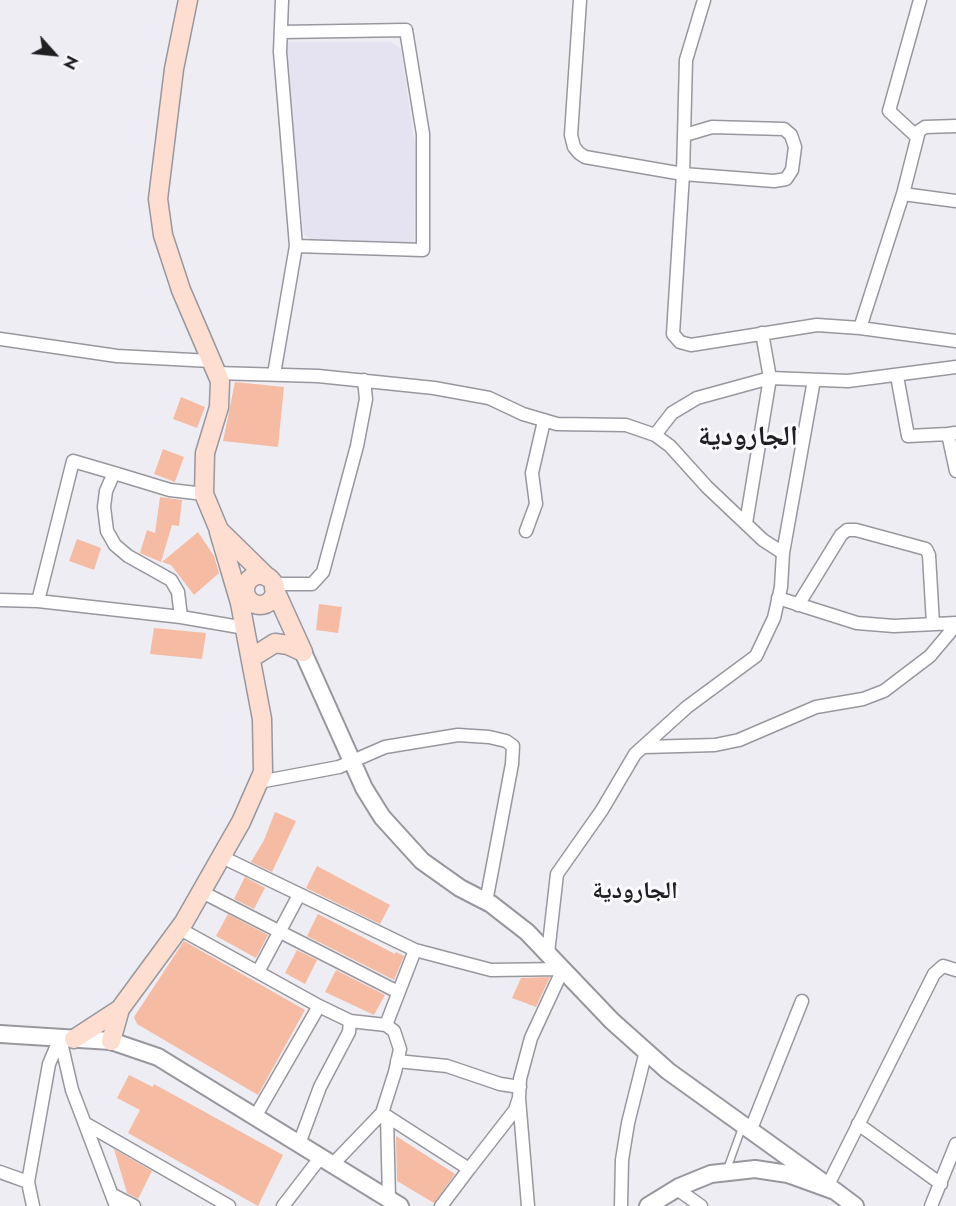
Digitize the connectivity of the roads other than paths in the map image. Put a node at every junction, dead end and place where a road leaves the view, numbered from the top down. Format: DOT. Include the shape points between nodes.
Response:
graph roads {
  1 [pos="188,0"];
  2 [pos="282,0"];
  3 [pos="580,0"];
  4 [pos="704,0"];
  5 [pos="920,0"];
  6 [pos="282,32"];
  7 [pos="956,126"];
  8 [pos="685,135"];
  9 [pos="916,136"];
  10 [pos="683,174"];
  11 [pos="903,194"];
  12 [pos="956,201"];
  13 [pos="296,246"];
  14 [pos="860,328"];
  15 [pos="762,333"];
  16 [pos="0,339"];
  17 [pos="956,341"];
  18 [pos="214,367"];
  19 [pos="956,367"];
  20 [pos="274,374"];
  21 [pos="897,376"];
  22 [pos="770,378"];
  23 [pos="364,380"];
  24 [pos="814,380"];
  25 [pos="544,421"];
  26 [pos="952,433"];
  27 [pos="655,435"];
  28 [pos="956,471"];
  29 [pos="114,472"];
  30 [pos="204,494"];
  31 [pos="746,523"];
  32 [pos="219,530"];
  33 [pos="526,531"];
  34 [pos="783,553"];
  35 [pos="231,573"];
  36 [pos="267,592"];
  37 [pos="778,598"];
  38 [pos="0,600"];
  39 [pos="38,601"];
  40 [pos="798,604"];
  41 [pos="181,617"];
  42 [pos="933,624"];
  43 [pos="956,624"];
  44 [pos="245,628"];
  45 [pos="303,652"];
  46 [pos="251,658"];
  47 [pos="644,747"];
  48 [pos="350,761"];
  49 [pos="259,782"];
  50 [pos="222,857"];
  51 [pos="202,892"];
  52 [pos="299,895"];
  53 [pos="486,902"];
  54 [pos="180,929"];
  55 [pos="280,932"];
  56 [pos="415,950"];
  57 [pos="548,953"];
  58 [pos="563,969"];
  59 [pos="956,970"];
  60 [pos="258,972"];
  61 [pos="398,992"];
  62 [pos="802,1001"];
  63 [pos="320,1006"];
  64 [pos="120,1009"];
  65 [pos="350,1021"];
  66 [pos="386,1025"];
  67 [pos="0,1034"];
  68 [pos="67,1039"];
  69 [pos="111,1041"];
  70 [pos="646,1051"];
  71 [pos="397,1061"];
  72 [pos="519,1093"];
  73 [pos="384,1114"];
  74 [pos="255,1117"];
  75 [pos="858,1124"];
  76 [pos="88,1125"];
  77 [pos="747,1127"];
  78 [pos="299,1144"];
  79 [pos="956,1144"];
  80 [pos="326,1161"];
  81 [pos="469,1169"];
  82 [pos="0,1172"];
  83 [pos="726,1172"];
  84 [pos="28,1182"];
  85 [pos="941,1184"];
  86 [pos="831,1188"];
  87 [pos="676,1189"];
  88 [pos="115,1201"];
  89 [pos="395,1203"];
  90 [pos="33,1206"];
  91 [pos="134,1206"];
  92 [pos="229,1206"];
  93 [pos="283,1206"];
  94 [pos="441,1206"];
  95 [pos="528,1206"];
  96 [pos="621,1206"];
  97 [pos="648,1206"];
  98 [pos="701,1206"];
  99 [pos="855,1206"];
  100 [pos="931,1206"];
  1 -- 18 [label="main road" via="174,69 158,199 163,235 181,290"];
  2 -- 6 [label="street"];
  3 -- 10 [label="street" via="571,135 574,147 585,157"];
  4 -- 8 [label="street" via="686,60"];
  5 -- 9 [label="street" via="889,111"];
  6 -- 13 [label="street" via="280,52"];
  6 -- 13 [label="street" via="406,30 423,134 423,250"];
  7 -- 9 [label="street" via="925,127"];
  8 -- 10 [label="street"];
  8 -- 10 [label="street" via="712,127 784,129 791,135 795,156 786,179 774,181"];
  9 -- 11 [label="street"];
  10 -- 15 [label="street" via="673,334 680,342 692,345"];
  11 -- 12 [label="street"];
  11 -- 14 [label="street"];
  13 -- 20 [label="street"];
  14 -- 15 [label="street" via="817,325"];
  14 -- 17 [label="street"];
  15 -- 22 [label="street"];
  16 -- 18 [label="street"];
  18 -- 20 [label="street"];
  18 -- 30 [label="main road" via="220,381 219,407 205,453"];
  19 -- 21 [label="street"];
  20 -- 23 [label="street"];
  21 -- 24 [label="street"];
  21 -- 26 [label="street" via="908,436"];
  22 -- 24 [label="street"];
  22 -- 27 [label="street" via="697,398 672,413"];
  22 -- 31 [label="street"];
  23 -- 25 [label="street" via="489,398"];
  23 -- 36 [label="street" via="366,399 357,446 323,572 312,584"];
  24 -- 34 [label="street"];
  25 -- 27 [label="street" via="626,425"];
  25 -- 33 [label="street" via="531,473 536,504"];
  26 -- 28 [label="street"];
  27 -- 31 [label="street"];
  29 -- 30 [label="street" via="170,490"];
  29 -- 39 [label="street" via="73,461"];
  29 -- 41 [label="street" via="104,507 107,531 128,556 171,580 178,592"];
  30 -- 32 [label="main road"];
  31 -- 34 [label="street"];
  32 -- 35 [label="main road"];
  32 -- 36 [label="main road"];
  34 -- 37 [label="street"];
  35 -- 36 [label="main road" via="247,584 258,576"];
  35 -- 44 [label="main road"];
  36 -- 45 [label="main road"];
  36 -- 46 [label="main road"];
  37 -- 40 [label="street"];
  37 -- 47 [label="street" via="774,618 756,656 687,707"];
  38 -- 39 [label="street"];
  39 -- 41 [label="street"];
  40 -- 42 [label="street" via="857,623"];
  40 -- 42 [label="street" via="841,535 856,530 926,549"];
  41 -- 44 [label="street"];
  42 -- 43 [label="street"];
  43 -- 47 [label="street" via="930,656 884,691 816,707 739,740 715,745"];
  44 -- 46 [label="main road"];
  45 -- 46 [label="main road" via="275,643"];
  45 -- 48 [label="street"];
  46 -- 49 [label="main road" via="262,719 263,772"];
  47 -- 57 [label="street" via="635,754 557,874"];
  48 -- 49 [label="street" via="339,767"];
  48 -- 53 [label="street" via="382,817 422,861"];
  48 -- 53 [label="street" via="385,747 458,735 489,737 513,746 505,815"];
  49 -- 50 [label="main road"];
  50 -- 51 [label="main road"];
  50 -- 52 [label="street"];
  51 -- 54 [label="main road"];
  51 -- 55 [label="street"];
  52 -- 55 [label="street"];
  52 -- 56 [label="street"];
  53 -- 57 [label="street"];
  54 -- 60 [label="street"];
  54 -- 64 [label="main road"];
  55 -- 60 [label="street"];
  55 -- 61 [label="street"];
  56 -- 58 [label="street" via="491,970"];
  56 -- 61 [label="street"];
  57 -- 58 [label="street"];
  58 -- 70 [label="street" via="612,1022"];
  58 -- 72 [label="street" via="538,1020"];
  59 -- 75 [label="street" via="943,966 934,974"];
  60 -- 63 [label="street"];
  61 -- 66 [label="street"];
  62 -- 77 [label="street"];
  63 -- 65 [label="street"];
  63 -- 74 [label="street"];
  64 -- 68 [label="main road"];
  64 -- 69 [label="main road"];
  65 -- 66 [label="street"];
  65 -- 78 [label="street" via="349,1032 320,1087"];
  66 -- 71 [label="street" via="394,1031 400,1049"];
  67 -- 68 [label="street"];
  68 -- 69 [label="street"];
  68 -- 76 [label="street" via="72,1090"];
  68 -- 84 [label="street" via="49,1064"];
  69 -- 74 [label="street" via="158,1057"];
  70 -- 77 [label="street"];
  70 -- 96 [label="street" via="628,1123"];
  71 -- 72 [label="street" via="447,1066"];
  71 -- 73 [label="street"];
  72 -- 81 [label="street" via="509,1117"];
  72 -- 95 [label="street"];
  73 -- 80 [label="street"];
  73 -- 81 [label="street"];
  73 -- 89 [label="street"];
  74 -- 78 [label="street"];
  75 -- 85 [label="street"];
  75 -- 86 [label="street"];
  76 -- 88 [label="street"];
  76 -- 92 [label="street"];
  77 -- 83 [label="lane"];
  77 -- 86 [label="street"];
  78 -- 80 [label="street"];
  79 -- 85 [label="street"];
  80 -- 89 [label="street"];
  80 -- 93 [label="street"];
  81 -- 94 [label="street"];
  82 -- 84 [label="street"];
  83 -- 86 [label="street" via="755,1169 788,1174"];
  83 -- 87 [label="street"];
  84 -- 90 [label="street"];
  85 -- 100 [label="street"];
  86 -- 99 [label="street"];
  87 -- 97 [label="street"];
  87 -- 98 [label="street"];
  88 -- 91 [label="street"];
}
